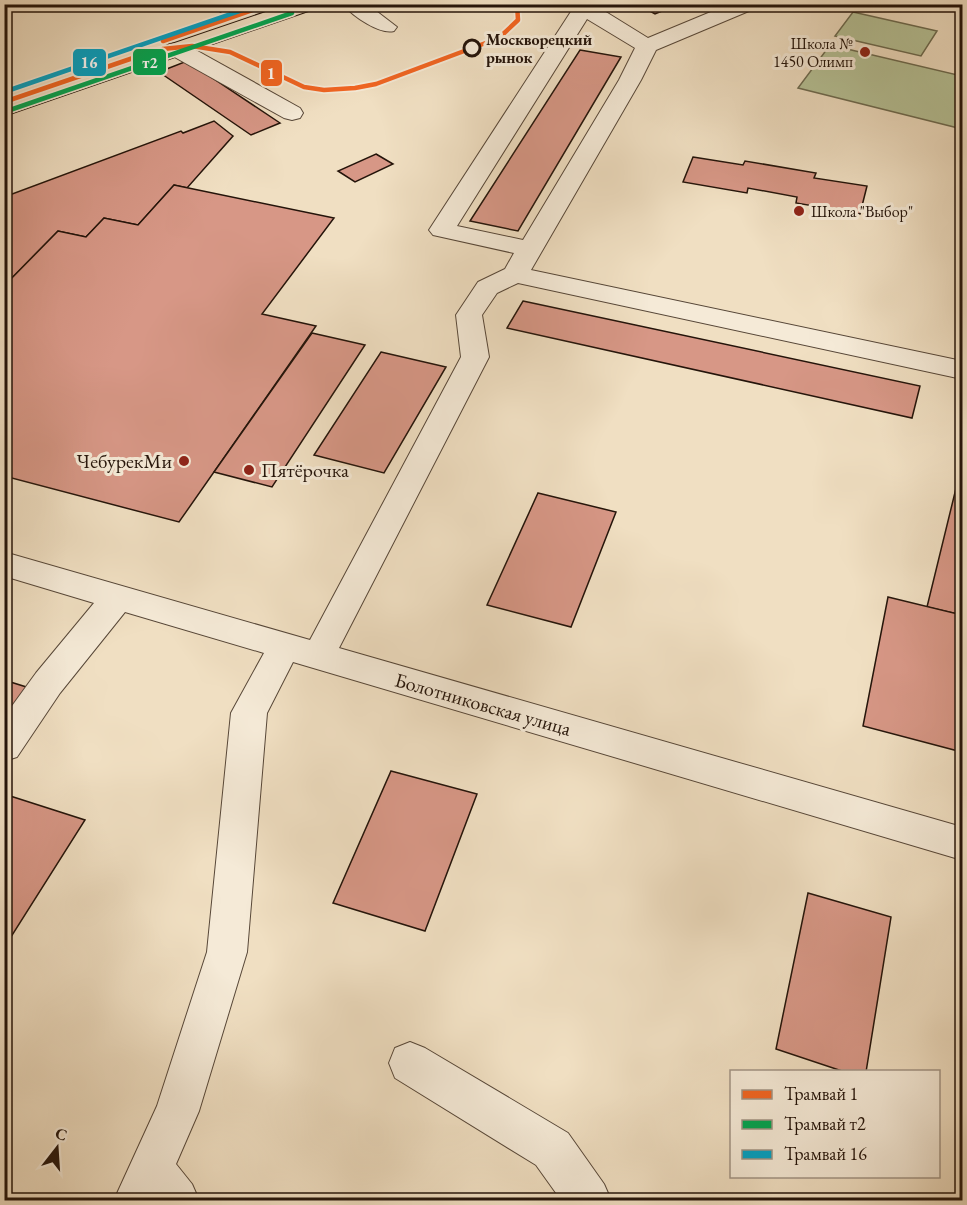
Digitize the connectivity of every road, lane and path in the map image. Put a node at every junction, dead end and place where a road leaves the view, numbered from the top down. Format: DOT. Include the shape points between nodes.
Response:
graph roads {
  1 [pos="310,4"];
  2 [pos="354,4"];
  3 [pos="749,4"];
  4 [pos="234,6"];
  5 [pos="580,6"];
  6 [pos="387,27"];
  7 [pos="647,46"];
  8 [pos="118,48"];
  9 [pos="177,49"];
  10 [pos="4,109"];
  11 [pos="292,113"];
  12 [pos="522,262"];
  13 [pos="963,370"];
  14 [pos="4,564"];
  15 [pos="118,597"];
  16 [pos="301,652"];
  17 [pos="4,746"];
  18 [pos="963,844"];
  19 [pos="410,1063"];
  20 [pos="155,1190"];
  21 [pos="588,1200"];
  1 -- 9 [label="main road"];
  2 -- 6 [label="street"];
  3 -- 7 [label="street"];
  4 -- 8 [label="main road"];
  5 -- 7 [label="street"];
  5 -- 12 [label="street" via="442,230"];
  7 -- 12 [label="street"];
  9 -- 10 [label="main road"];
  9 -- 11 [label="street"];
  12 -- 13 [label="street"];
  12 -- 16 [label="street" via="487,288 469,315 475,357 343,611"];
  14 -- 15 [label="street, Болотниковская улица"];
  15 -- 16 [label="street, Болотниковская улица"];
  15 -- 17 [label="street" via="48,683"];
  16 -- 18 [label="street, Болотниковская улица"];
  16 -- 20 [label="street" via="249,713 227,952"];
  19 -- 21 [label="street" via="552,1149"];
}
